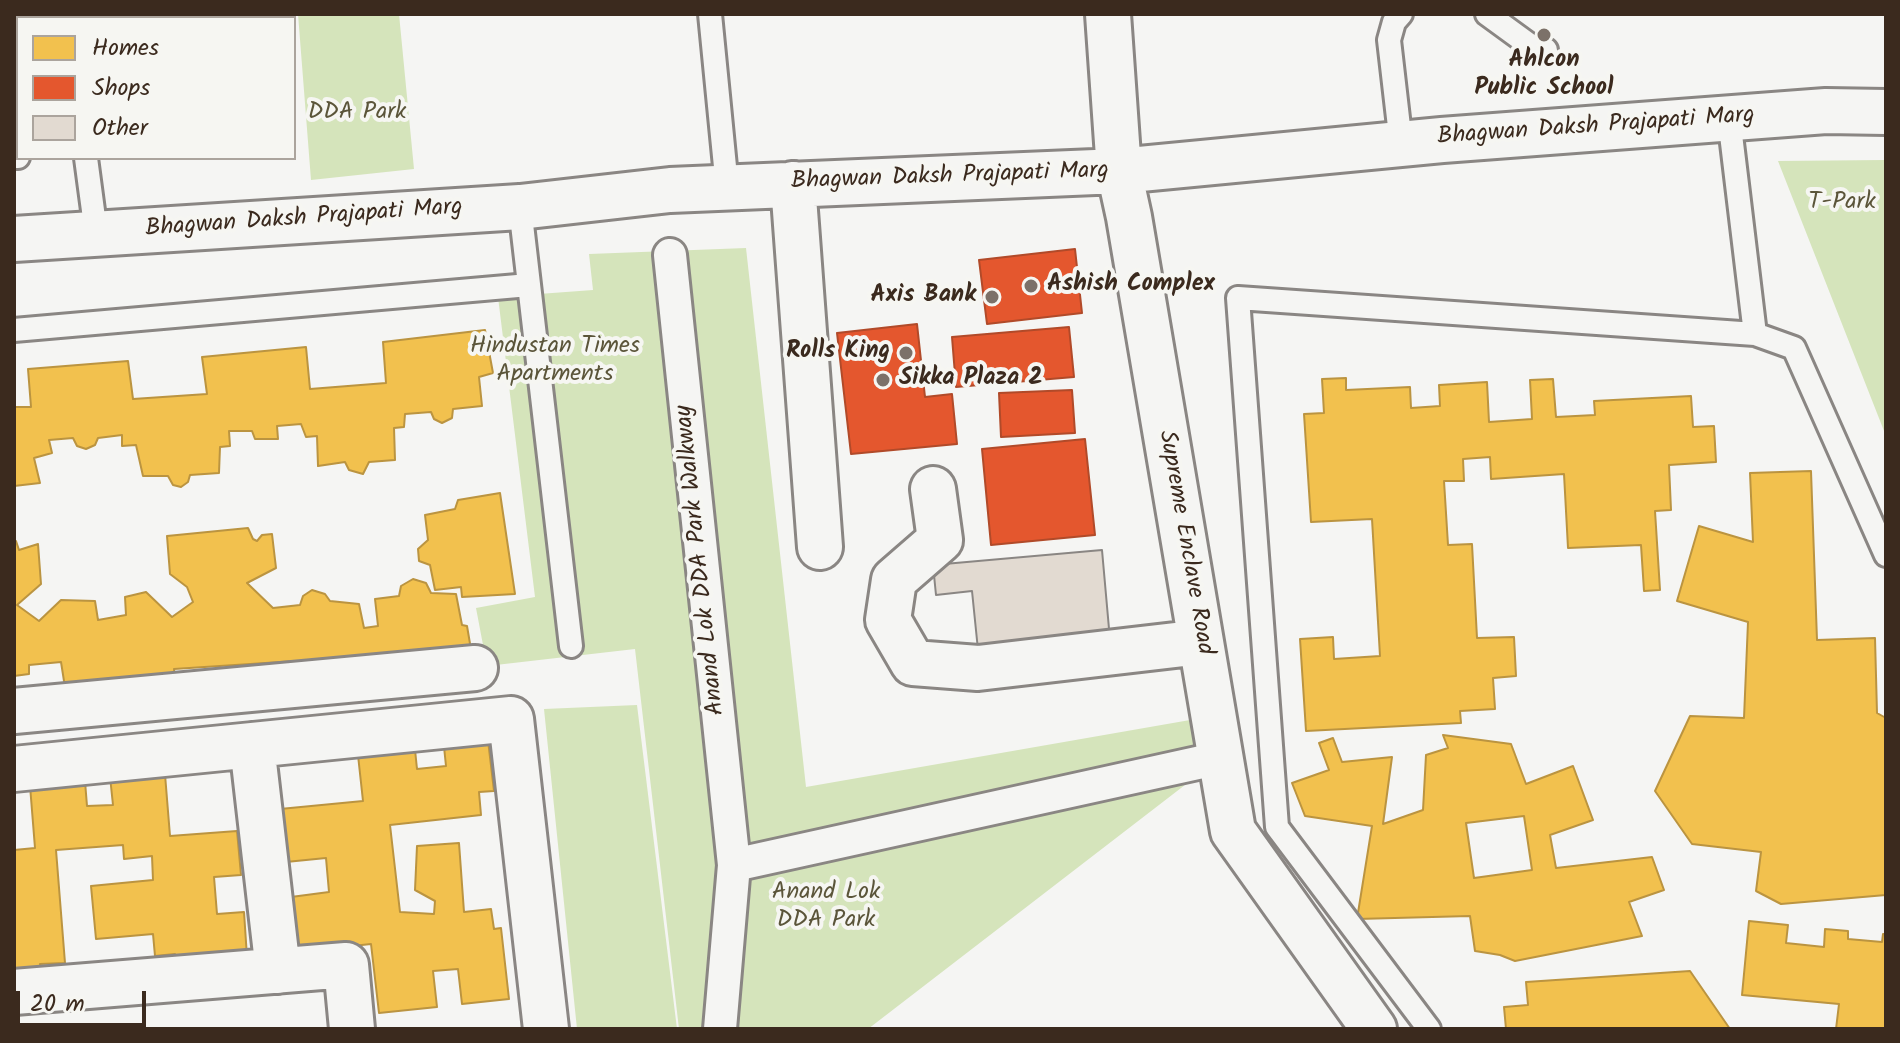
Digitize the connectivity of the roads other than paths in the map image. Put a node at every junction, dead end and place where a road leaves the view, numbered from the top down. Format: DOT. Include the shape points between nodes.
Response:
graph roads {
  1 [pos="710,14"];
  2 [pos="1108,14"];
  3 [pos="1401,14"];
  4 [pos="1487,14"];
  5 [pos="1546,50"];
  6 [pos="1886,112"];
  7 [pos="1729,118"];
  8 [pos="1401,144"];
  9 [pos="86,160"];
  10 [pos="1119,171"];
  11 [pos="793,184"];
  12 [pos="727,187"];
  13 [pos="520,207"];
  14 [pos="96,233"];
  15 [pos="14,239"];
  16 [pos="670,255"];
  17 [pos="529,285"];
  18 [pos="14,330"];
  19 [pos="1755,334"];
  20 [pos="933,489"];
  21 [pos="820,547"];
  22 [pos="1886,555"];
  23 [pos="1201,642"];
  24 [pos="571,646"];
  25 [pos="475,668"];
  26 [pos="14,711"];
  27 [pos="252,745"];
  28 [pos="1220,758"];
  29 [pos="14,769"];
  30 [pos="734,865"];
  31 [pos="278,971"];
  32 [pos="14,992"];
  33 [pos="534,1028"];
  34 [pos="352,1029"];
  35 [pos="720,1029"];
  36 [pos="1374,1029"];
  37 [pos="1429,1029"];
  1 -- 12 [label="lane"];
  2 -- 10 [label="street, Supreme Enclave Road"];
  3 -- 8 [label="lane" via="1389,40"];
  4 -- 5 [label="lane" via="1535,49"];
  6 -- 7 [label="street, Bhagwan Daksh Prajapati Marg"];
  7 -- 8 [label="street, Bhagwan Daksh Prajapati Marg"];
  7 -- 19 [label="lane"];
  8 -- 10 [label="street, Bhagwan Daksh Prajapati Marg"];
  9 -- 14 [label="lane"];
  10 -- 11 [label="street, Bhagwan Daksh Prajapati Marg"];
  10 -- 23 [label="street, Supreme Enclave Road"];
  11 -- 12 [label="street, Bhagwan Daksh Prajapati Marg"];
  11 -- 21 [label="street"];
  12 -- 13 [label="street, Bhagwan Daksh Prajapati Marg"];
  13 -- 14 [label="street, Bhagwan Daksh Prajapati Marg"];
  13 -- 17 [label="lane"];
  14 -- 15 [label="street, Bhagwan Daksh Prajapati Marg"];
  16 -- 30 [label="street, Anand Lok DDA Park Walkway"];
  17 -- 18 [label="lane"];
  17 -- 24 [label="lane"];
  19 -- 22 [label="lane" via="1794,348"];
  19 -- 37 [label="lane" via="1238,298 1277,827"];
  20 -- 23 [label="street" via="940,540 894,580 888,620 913,663 978,668"];
  23 -- 28 [label="street, Supreme Enclave Road"];
  25 -- 26 [label="street"];
  27 -- 29 [label="street"];
  27 -- 31 [label="street"];
  27 -- 33 [label="street" via="511,719"];
  28 -- 30 [label="street"];
  28 -- 36 [label="street, Supreme Enclave Road" via="1233,831"];
  30 -- 35 [label="street, Anand Lok DDA Park Walkway"];
  31 -- 32 [label="street"];
  31 -- 34 [label="street" via="346,965"];
}
